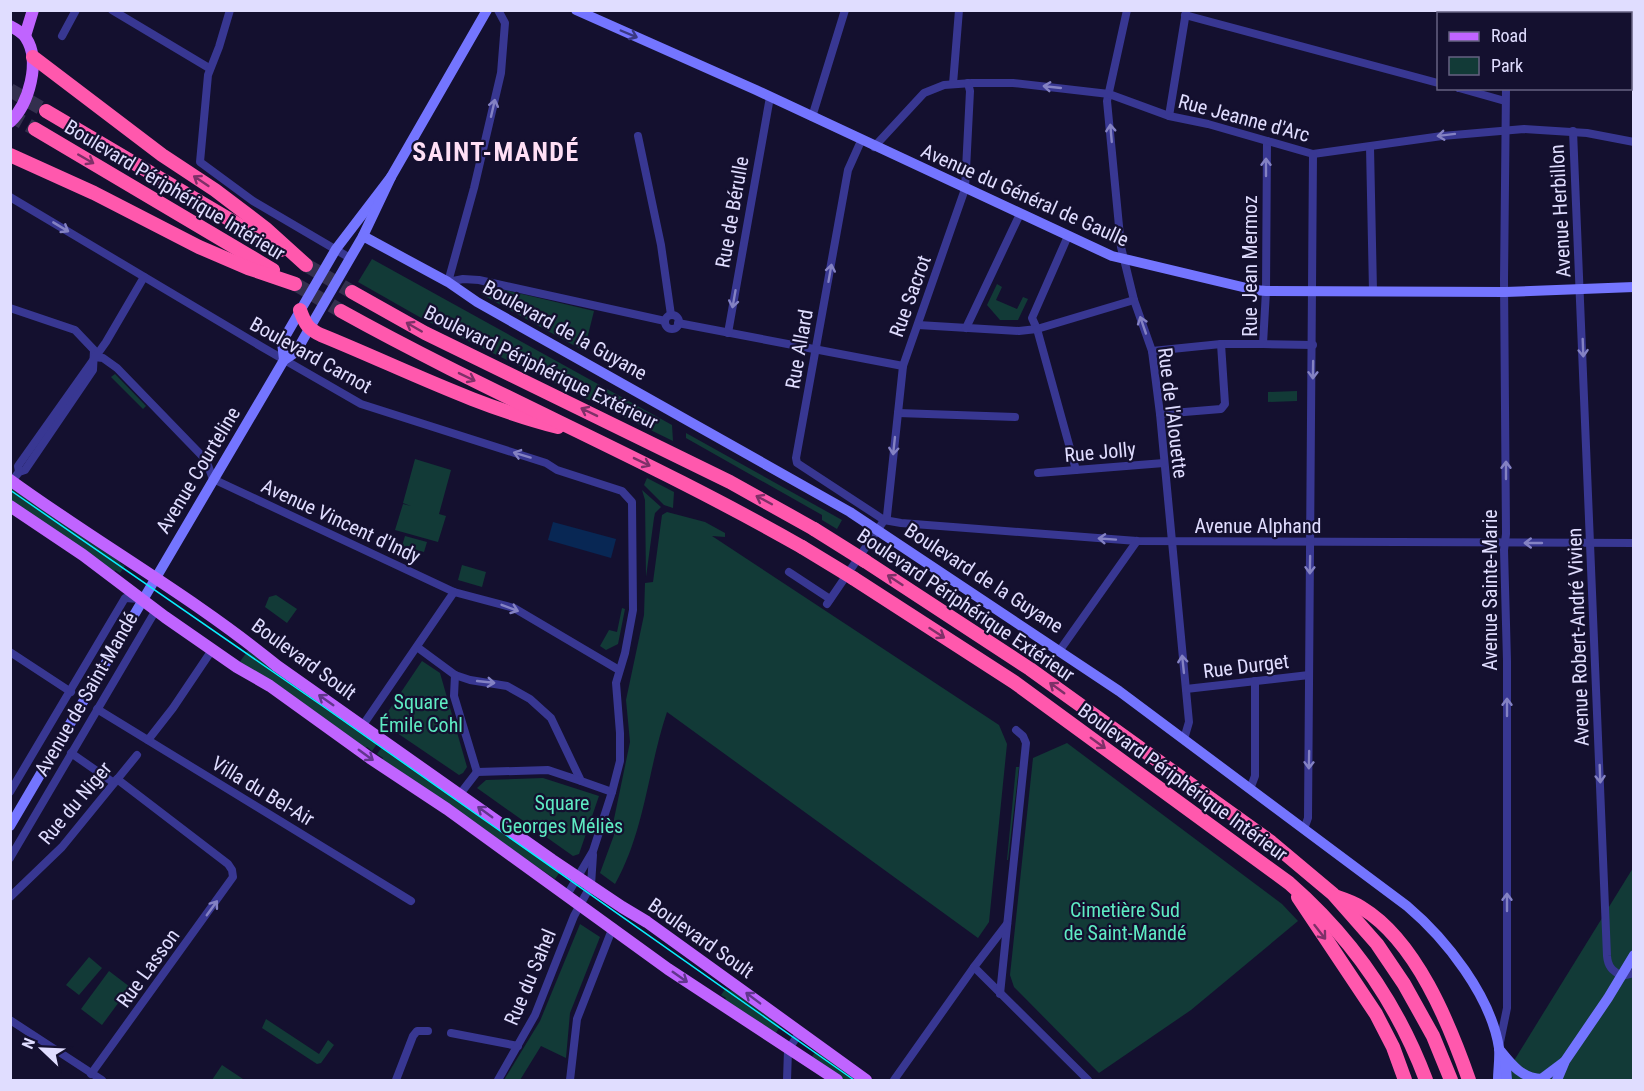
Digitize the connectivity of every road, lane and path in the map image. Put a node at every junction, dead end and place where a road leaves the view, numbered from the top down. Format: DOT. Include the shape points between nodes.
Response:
graph roads {
  1 [pos="33,10"];
  2 [pos="76,10"];
  3 [pos="112,10"];
  4 [pos="230,10"];
  5 [pos="487,10"];
  6 [pos="498,10"];
  7 [pos="576,10"];
  8 [pos="844,10"];
  9 [pos="958,10"];
  10 [pos="1127,10"];
  11 [pos="1186,13"];
  12 [pos="127,14"];
  13 [pos="10,26"];
  14 [pos="25,36"];
  15 [pos="62,36"];
  16 [pos="33,57"];
  17 [pos="209,68"];
  18 [pos="968,83"];
  19 [pos="1437,83"];
  20 [pos="953,84"];
  21 [pos="1466,90"];
  22 [pos="1506,90"];
  23 [pos="1109,94"];
  24 [pos="770,97"];
  25 [pos="1505,101"];
  26 [pos="46,111"];
  27 [pos="1169,116"];
  28 [pos="812,117"];
  29 [pos="10,122"];
  30 [pos="35,129"];
  31 [pos="1504,130"];
  32 [pos="1573,131"];
  33 [pos="638,136"];
  34 [pos="861,141"];
  35 [pos="1267,141"];
  36 [pos="1634,142"];
  37 [pos="874,147"];
  38 [pos="1370,147"];
  39 [pos="1313,154"];
  40 [pos="10,155"];
  41 [pos="391,177"];
  42 [pos="965,189"];
  43 [pos="10,197"];
  44 [pos="1020,214"];
  45 [pos="350,229"];
  46 [pos="363,236"];
  47 [pos="1068,236"];
  48 [pos="336,249"];
  49 [pos="350,258"];
  50 [pos="1125,260"];
  51 [pos="144,277"];
  52 [pos="448,282"];
  53 [pos="1634,288"];
  54 [pos="1580,290"];
  55 [pos="1266,291"];
  56 [pos="1313,291"];
  57 [pos="1373,291"];
  58 [pos="352,292"];
  59 [pos="1504,292"];
  60 [pos="1134,300"];
  61 [pos="10,308"];
  62 [pos="300,310"];
  63 [pos="341,311"];
  64 [pos="668,318"];
  65 [pos="678,323"];
  66 [pos="918,325"];
  67 [pos="966,328"];
  68 [pos="309,329"];
  69 [pos="1037,329"];
  70 [pos="728,333"];
  71 [pos="1221,344"];
  72 [pos="1263,344"];
  73 [pos="1313,345"];
  74 [pos="816,350"];
  75 [pos="1152,351"];
  76 [pos="94,357"];
  77 [pos="284,360"];
  78 [pos="903,366"];
  79 [pos="898,414"];
  80 [pos="1160,414"];
  81 [pos="1015,417"];
  82 [pos="589,435"];
  83 [pos="1164,463"];
  84 [pos="1076,470"];
  85 [pos="1038,473"];
  86 [pos="14,478"];
  87 [pos="213,479"];
  88 [pos="10,506"];
  89 [pos="880,525"];
  90 [pos="1137,541"];
  91 [pos="1172,542"];
  92 [pos="1310,542"];
  93 [pos="1506,542"];
  94 [pos="1591,543"];
  95 [pos="1634,543"];
  96 [pos="789,572"];
  97 [pos="155,577"];
  98 [pos="454,592"];
  99 [pos="128,594"];
  100 [pos="143,599"];
  101 [pos="156,610"];
  102 [pos="417,647"];
  103 [pos="212,650"];
  104 [pos="1060,650"];
  105 [pos="10,652"];
  106 [pos="619,670"];
  107 [pos="454,675"];
  108 [pos="1309,675"];
  109 [pos="1255,681"];
  110 [pos="1186,689"];
  111 [pos="71,692"];
  112 [pos="97,709"];
  113 [pos="363,726"];
  114 [pos="1016,730"];
  115 [pos="1185,739"];
  116 [pos="148,740"];
  117 [pos="71,753"];
  118 [pos="136,755"];
  119 [pos="477,772"];
  120 [pos="116,781"];
  121 [pos="581,781"];
  122 [pos="1250,789"];
  123 [pos="10,792"];
  124 [pos="612,792"];
  125 [pos="460,794"];
  126 [pos="10,826"];
  127 [pos="1304,829"];
  128 [pos="593,851"];
  129 [pos="10,858"];
  130 [pos="579,877"];
  131 [pos="1288,883"];
  132 [pos="591,885"];
  133 [pos="1333,894"];
  134 [pos="567,895"];
  135 [pos="10,897"];
  136 [pos="411,901"];
  137 [pos="579,904"];
  138 [pos="1008,923"];
  139 [pos="613,927"];
  140 [pos="1634,955"];
  141 [pos="974,967"];
  142 [pos="1634,973"];
  143 [pos="1622,976"];
  144 [pos="1000,994"];
  145 [pos="10,1020"];
  146 [pos="428,1030"];
  147 [pos="801,1032"];
  148 [pos="450,1034"];
  149 [pos="518,1046"];
  150 [pos="788,1050"];
  151 [pos="1502,1053"];
  152 [pos="1565,1061"];
  153 [pos="91,1074"];
  154 [pos="102,1080"];
  155 [pos="396,1080"];
  156 [pos="498,1080"];
  157 [pos="570,1080"];
  158 [pos="787,1080"];
  159 [pos="837,1080"];
  160 [pos="866,1080"];
  161 [pos="894,1080"];
  162 [pos="1088,1080"];
  163 [pos="1405,1080"];
  164 [pos="1426,1080"];
  165 [pos="1451,1080"];
  166 [pos="1469,1080"];
  167 [pos="1498,1080"];
  168 [pos="1507,1080"];
  169 [pos="1541,1080"];
  170 [pos="1557,1080"];
  1 -- 14 [label="main road"];
  2 -- 15 [label="street"];
  3 -- 12 [label="street"];
  4 -- 17 [label="street"];
  5 -- 41 [label="main road"];
  52 -- 6 [label="street, one-way" via="501,73 505,23"];
  7 -- 24 [label="main road, Avenue du Général de Gaulle, one-way"];
  8 -- 28 [label="street"];
  9 -- 20 [label="street"];
  10 -- 23 [label="street, Rue de l'Alouette"];
  11 -- 19 [label="street"];
  11 -- 27 [label="street"];
  12 -- 17 [label="street"];
  13 -- 14 [label="main road"];
  14 -- 16 [label="main road"];
  26 -- 16 [label="highway, one-way" via="306,265 265,228"];
  16 -- 29 [label="main road" via="30,84"];
  17 -- 48 [label="street" via="200,162 253,201"];
  18 -- 20 [label="street, Rue Jeanne d'Arc"];
  23 -- 18 [label="street, Rue Jeanne d'Arc, one-way" via="1013,83"];
  18 -- 42 [label="street, Rue Sacrot"];
  20 -- 37 [label="street, Rue Jeanne d'Arc" via="924,93"];
  21 -- 25 [label="street"];
  22 -- 25 [label="street, Avenue Sainte-Marie"];
  23 -- 27 [label="street, Rue Jeanne d'Arc"];
  50 -- 23 [label="street, Rue de l'Alouette, one-way"];
  24 -- 28 [label="main road, Avenue du Général de Gaulle"];
  24 -- 70 [label="street, Rue de Bérulle, one-way"];
  25 -- 31 [label="street, Avenue Sainte-Marie"];
  27 -- 35 [label="street, Rue Jeanne d'Arc"];
  28 -- 34 [label="main road, Avenue du Général de Gaulle"];
  30 -- 40 [label="highway, Boulevard Périphérique Intérieur, one-way" via="295,284 199,247"];
  31 -- 32 [label="street, Rue Jeanne d'Arc"];
  31 -- 38 [label="street, Rue Jeanne d'Arc, one-way"];
  31 -- 59 [label="street, Avenue Sainte-Marie"];
  32 -- 36 [label="street, Rue Jeanne d'Arc"];
  32 -- 54 [label="street, Avenue Herbillon"];
  33 -- 64 [label="street" via="661,245"];
  34 -- 37 [label="main road, Avenue du Général de Gaulle"];
  74 -- 34 [label="street, Rue Allard, one-way" via="848,170"];
  35 -- 39 [label="street, Rue Jeanne d'Arc"];
  55 -- 35 [label="street, Rue Jean Mermoz, one-way"];
  37 -- 42 [label="main road, Avenue du Général de Gaulle"];
  38 -- 39 [label="street, Rue Jeanne d'Arc"];
  38 -- 57 [label="street"];
  39 -- 56 [label="street"];
  41 -- 45 [label="main road, Avenue Courteline"];
  41 -- 46 [label="main road, Avenue Courteline"];
  42 -- 44 [label="main road, Avenue du Général de Gaulle"];
  42 -- 66 [label="street, Rue Sacrot"];
  43 -- 51 [label="street, Boulevard Carnot, one-way"];
  44 -- 47 [label="main road, Avenue du Général de Gaulle"];
  44 -- 67 [label="street"];
  45 -- 46 [label="street" via="356,228"];
  45 -- 48 [label="main road, Avenue Courteline"];
  46 -- 49 [label="main road, Avenue Courteline"];
  46 -- 52 [label="main road, Boulevard de la Guyane"];
  47 -- 50 [label="main road, Avenue du Général de Gaulle"];
  47 -- 69 [label="street" via="1032,318"];
  48 -- 49 [label="street"];
  48 -- 62 [label="main road, Avenue Courteline"];
  49 -- 68 [label="main road, Avenue Courteline"];
  50 -- 55 [label="main road, Avenue du Général de Gaulle"];
  50 -- 60 [label="street, Rue de l'Alouette"];
  51 -- 76 [label="street"];
  51 -- 77 [label="street, Boulevard Carnot"];
  52 -- 64 [label="street" via="479,280"];
  52 -- 89 [label="main road, Boulevard de la Guyane" via="477,302"];
  53 -- 54 [label="main road, Avenue du Général de Gaulle"];
  54 -- 59 [label="main road, Avenue du Général de Gaulle"];
  54 -- 94 [label="street, Avenue Robert-André Vivien, one-way"];
  55 -- 56 [label="main road, Avenue du Général de Gaulle"];
  55 -- 72 [label="street, Rue Jean Mermoz"];
  56 -- 57 [label="main road, Avenue du Général de Gaulle"];
  56 -- 73 [label="street"];
  57 -- 59 [label="main road, Avenue du Général de Gaulle"];
  133 -- 58 [label="highway, Boulevard Périphérique Extérieur, one-way, bridge" via="1271,843 1040,676 814,529 720,477 425,333"];
  93 -- 59 [label="street, Avenue Sainte-Marie, one-way"];
  60 -- 69 [label="street"];
  75 -- 60 [label="street, Rue de l'Alouette, one-way"];
  61 -- 76 [label="street" via="75,330 94,350"];
  62 -- 68 [label="highway"];
  62 -- 77 [label="main road, Avenue Courteline" via="282,342"];
  63 -- 82 [label="highway, Boulevard Périphérique Intérieur, one-way" via="415,352"];
  64 -- 65 [label="street" via="677,318"];
  64 -- 65 [label="street" via="667,326 672,329"];
  65 -- 70 [label="street"];
  66 -- 67 [label="street"];
  66 -- 78 [label="street, Rue Sacrot"];
  67 -- 69 [label="street"];
  68 -- 77 [label="main road, Avenue Courteline" via="296,352"];
  68 -- 82 [label="highway" via="459,395 518,417"];
  69 -- 84 [label="street"];
  70 -- 74 [label="street"];
  71 -- 72 [label="street"];
  71 -- 75 [label="street"];
  71 -- 80 [label="street" via="1225,404 1221,409"];
  72 -- 73 [label="street, Rue Jean Mermoz"];
  73 -- 92 [label="street, one-way"];
  74 -- 78 [label="street"];
  74 -- 89 [label="street, Rue Allard" via="797,463"];
  75 -- 80 [label="street, Rue de l'Alouette"];
  76 -- 86 [label="street" via="18,466"];
  76 -- 87 [label="street" via="117,368 206,460"];
  77 -- 87 [label="main road, Avenue Courteline"];
  106 -- 77 [label="street, Boulevard Carnot, one-way" via="633,610 632,502 622,491 530,457 361,404"];
  78 -- 79 [label="street, Rue Sacrot"];
  79 -- 81 [label="street"];
  79 -- 89 [label="street, Rue Sacrot, one-way" via="888,511"];
  80 -- 83 [label="street, Rue de l'Alouette"];
  82 -- 131 [label="highway, Boulevard Périphérique Intérieur, one-way, bridge" via="718,499 853,578 1014,682"];
  83 -- 84 [label="street, Rue Jolly"];
  83 -- 91 [label="street, Rue de l'Alouette"];
  84 -- 85 [label="street, Rue Jolly"];
  86 -- 97 [label="main road, Boulevard Soult"];
  87 -- 97 [label="main road, Avenue Courteline"];
  87 -- 98 [label="street, Avenue Vincent d'Indy"];
  88 -- 99 [label="main road, Boulevard Soult" via="83,555"];
  90 -- 89 [label="street, Avenue Alphand, one-way" via="901,523"];
  89 -- 96 [label="street" via="828,602"];
  89 -- 104 [label="main road, Boulevard de la Guyane"];
  90 -- 91 [label="street, Avenue Alphand"];
  90 -- 104 [label="street"];
  91 -- 92 [label="street, Avenue Alphand"];
  110 -- 91 [label="street, Rue de l'Alouette, one-way"];
  92 -- 93 [label="street, Avenue Alphand"];
  92 -- 108 [label="street, one-way"];
  94 -- 93 [label="street, Avenue Alphand, one-way"];
  151 -- 93 [label="street, Avenue Sainte-Marie, one-way" via="1507,1008"];
  94 -- 95 [label="street, Avenue Alphand"];
  94 -- 143 [label="street, Avenue Robert-André Vivien, one-way" via="1607,956 1611,969"];
  97 -- 100 [label="main road, Avenue Courteline"];
  113 -- 97 [label="main road, Boulevard Soult, one-way"];
  98 -- 102 [label="street"];
  98 -- 106 [label="street, Avenue Vincent d'Indy, one-way" via="514,608"];
  99 -- 100 [label="main road, Boulevard Soult"];
  99 -- 111 [label="street, Avenue de Saint-Mandé"];
  100 -- 101 [label="main road, Boulevard Soult"];
  100 -- 126 [label="main road, Avenue de Saint-Mandé"];
  101 -- 103 [label="main road, Boulevard Soult"];
  101 -- 112 [label="street, Avenue de Saint-Mandé"];
  102 -- 107 [label="street"];
  102 -- 113 [label="street"];
  103 -- 116 [label="street"];
  103 -- 134 [label="main road, Boulevard Soult, one-way" via="270,686"];
  104 -- 115 [label="main road, Boulevard de la Guyane"];
  105 -- 111 [label="street"];
  106 -- 124 [label="street" via="616,683 621,746"];
  107 -- 119 [label="street" via="454,696"];
  107 -- 121 [label="street, one-way" via="507,686 530,699 551,718"];
  108 -- 109 [label="street, Rue Durget"];
  108 -- 127 [label="street, one-way" via="1308,818"];
  109 -- 110 [label="street, Rue Durget"];
  109 -- 122 [label="street" via="1255,776"];
  110 -- 115 [label="street, Rue de l'Alouette" via="1189,722"];
  111 -- 123 [label="street, Avenue de Saint-Mandé"];
  112 -- 116 [label="street, Villa du Bel-Air"];
  112 -- 117 [label="street, Avenue de Saint-Mandé"];
  113 -- 125 [label="main road, Boulevard Soult"];
  114 -- 138 [label="street" via="1026,743"];
  115 -- 122 [label="main road, Boulevard de la Guyane"];
  116 -- 136 [label="street, Villa du Bel-Air"];
  117 -- 120 [label="street"];
  117 -- 129 [label="street, Avenue de Saint-Mandé"];
  118 -- 120 [label="street, Rue du Niger"];
  119 -- 121 [label="street" via="548,770"];
  119 -- 125 [label="street"];
  120 -- 135 [label="street, Rue du Niger" via="62,847"];
  153 -- 120 [label="street, Rue Lasson, one-way" via="231,882 233,873 228,864"];
  121 -- 124 [label="street"];
  122 -- 127 [label="main road, Boulevard de la Guyane"];
  124 -- 128 [label="street"];
  130 -- 125 [label="main road, Boulevard Soult, one-way"];
  127 -- 151 [label="main road, Boulevard de la Guyane" via="1407,906 1439,936 1476,988"];
  128 -- 130 [label="street"];
  128 -- 132 [label="street"];
  130 -- 132 [label="main road, Boulevard Soult"];
  130 -- 134 [label="street"];
  131 -- 163 [label="highway, one-way" via="1376,1014"];
  131 -- 164 [label="highway, Boulevard Périphérique Intérieur" via="1317,908 1353,950 1397,1016"];
  132 -- 137 [label="street, Rue du Sahel"];
  147 -- 132 [label="main road, Boulevard Soult, one-way"];
  133 -- 165 [label="highway, Boulevard Périphérique Extérieur" via="1377,944 1404,984 1433,1036"];
  133 -- 166 [label="highway" via="1378,920 1414,959 1443,1015"];
  134 -- 137 [label="main road, Boulevard Soult"];
  137 -- 139 [label="main road, Boulevard Soult"];
  137 -- 149 [label="street, Rue du Sahel" via="535,1015"];
  138 -- 141 [label="street"];
  138 -- 144 [label="street"];
  139 -- 150 [label="main road, Boulevard Soult, one-way"];
  139 -- 157 [label="street" via="577,1019"];
  140 -- 143 [label="main road"];
  141 -- 144 [label="street"];
  141 -- 161 [label="street"];
  142 -- 143 [label="street"];
  143 -- 152 [label="main road"];
  144 -- 162 [label="street"];
  145 -- 153 [label="street"];
  146 -- 155 [label="street" via="417,1031 413,1036"];
  147 -- 150 [label="street"];
  147 -- 160 [label="main road, Boulevard Soult"];
  148 -- 149 [label="street"];
  149 -- 156 [label="street, Rue du Sahel"];
  150 -- 158 [label="street"];
  150 -- 159 [label="main road, Boulevard Soult"];
  151 -- 167 [label="main road, Boulevard de la Guyane"];
  151 -- 168 [label="main road, Boulevard de la Guyane"];
  151 -- 169 [label="main road" via="1522,1074"];
  152 -- 169 [label="main road"];
  152 -- 170 [label="main road"];
  153 -- 154 [label="street"];
}
